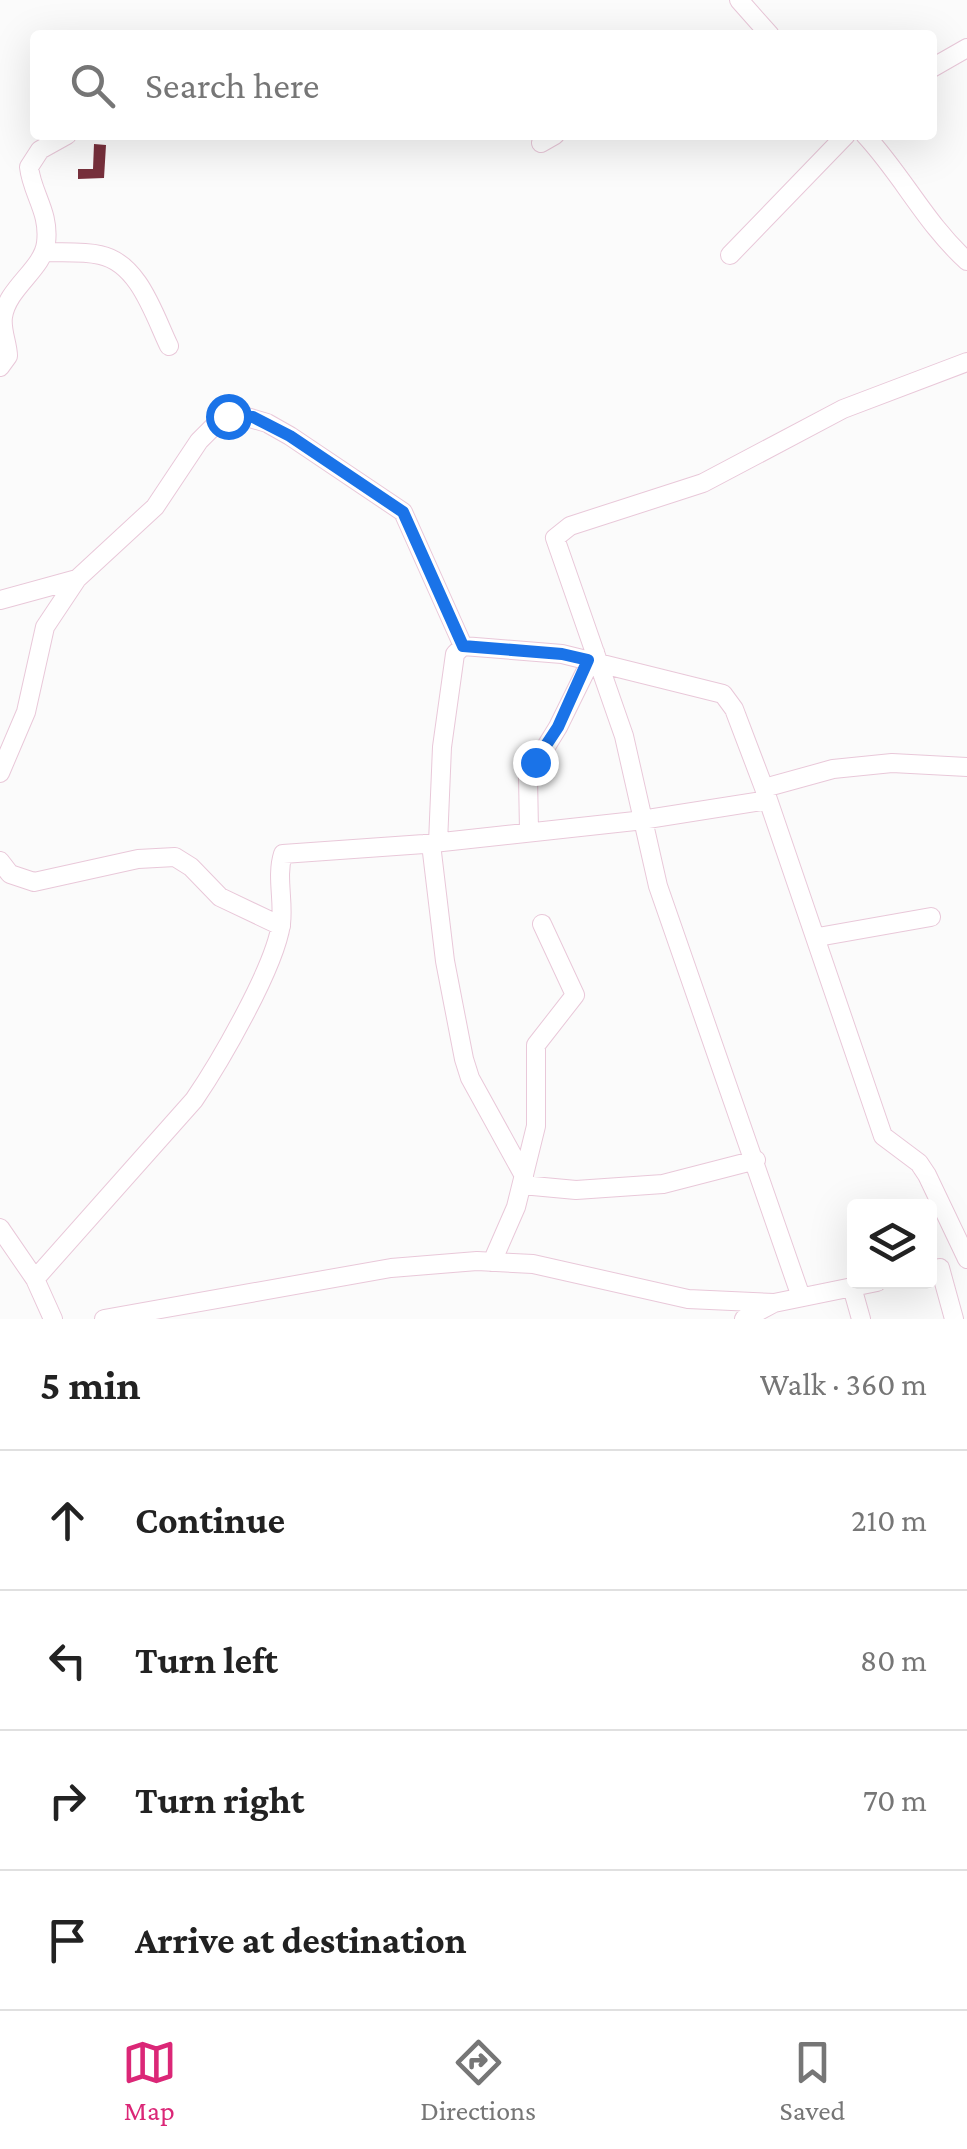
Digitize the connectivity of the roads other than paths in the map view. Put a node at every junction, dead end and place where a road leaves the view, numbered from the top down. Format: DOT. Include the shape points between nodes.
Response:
graph roads {
  1 [pos="739,0"];
  2 [pos="766,30"];
  3 [pos="967,48"];
  4 [pos="937,65"];
  5 [pos="58,140"];
  6 [pos="841,140"];
  7 [pos="869,140"];
  8 [pos="44,252"];
  9 [pos="730,255"];
  10 [pos="967,261"];
  11 [pos="169,346"];
  12 [pos="967,362"];
  13 [pos="0,367"];
  14 [pos="77,579"];
  15 [pos="0,600"];
  16 [pos="463,646"];
  17 [pos="594,658"];
  18 [pos="967,768"];
  19 [pos="0,773"];
  20 [pos="766,794"];
  21 [pos="642,820"];
  22 [pos="530,831"];
  23 [pos="434,843"];
  24 [pos="0,861"];
  25 [pos="931,917"];
  26 [pos="542,924"];
  27 [pos="281,926"];
  28 [pos="818,937"];
  29 [pos="756,1160"];
  30 [pos="523,1180"];
  31 [pos="0,1228"];
  32 [pos="967,1261"];
  33 [pos="492,1262"];
  34 [pos="937,1268"];
  35 [pos="937,1274"];
  36 [pos="35,1278"];
  37 [pos="847,1288"];
  38 [pos="853,1289"];
  39 [pos="801,1297"];
  40 [pos="772,1310"];
  41 [pos="54,1319"];
  42 [pos="104,1319"];
  43 [pos="744,1319"];
  44 [pos="861,1319"];
  45 [pos="954,1319"];
  1 -- 2 [label="street"];
  3 -- 4 [label="street"];
  5 -- 8 [label="street" via="29,167 45,211"];
  6 -- 9 [label="street"];
  7 -- 10 [label="street" via="904,179 940,237"];
  8 -- 11 [label="street" via="98,254 118,264 140,287"];
  8 -- 13 [label="street" via="4,312 8,351"];
  12 -- 17 [label="street" via="843,409 703,483 557,534"];
  14 -- 15 [label="street"];
  14 -- 16 [label="street" via="154,508 199,441 218,422 240,415 290,436 403,512"];
  14 -- 19 [label="street" via="45,627 26,712"];
  16 -- 17 [label="street"];
  16 -- 23 [label="street" via="455,654"];
  17 -- 20 [label="street" via="724,694"];
  17 -- 21 [label="street" via="624,736"];
  17 -- 22 [label="street" via="528,776"];
  18 -- 20 [label="street" via="892,763 833,769"];
  20 -- 21 [label="street"];
  20 -- 28 [label="street"];
  21 -- 22 [label="street"];
  21 -- 29 [label="street" via="658,886"];
  22 -- 23 [label="street"];
  23 -- 27 [label="street" via="283,854"];
  23 -- 30 [label="street" via="445,961 464,1059"];
  24 -- 27 [label="street" via="10,874 34,882 174,857 220,898"];
  25 -- 28 [label="street"];
  26 -- 30 [label="street" via="574,995 536,1044 538,1115"];
  27 -- 36 [label="street" via="256,988 194,1100"];
  28 -- 32 [label="street" via="883,1136 928,1176"];
  29 -- 30 [label="street" via="662,1184 576,1190"];
  29 -- 39 [label="street"];
  30 -- 33 [label="street"];
  31 -- 36 [label="street"];
  32 -- 34 [label="street"];
  33 -- 40 [label="street" via="584,1272"];
  33 -- 42 [label="street" via="391,1268"];
  35 -- 45 [label="street"];
  36 -- 41 [label="street"];
  37 -- 39 [label="street"];
  38 -- 44 [label="street"];
  39 -- 40 [label="street"];
  40 -- 43 [label="street"];
}
